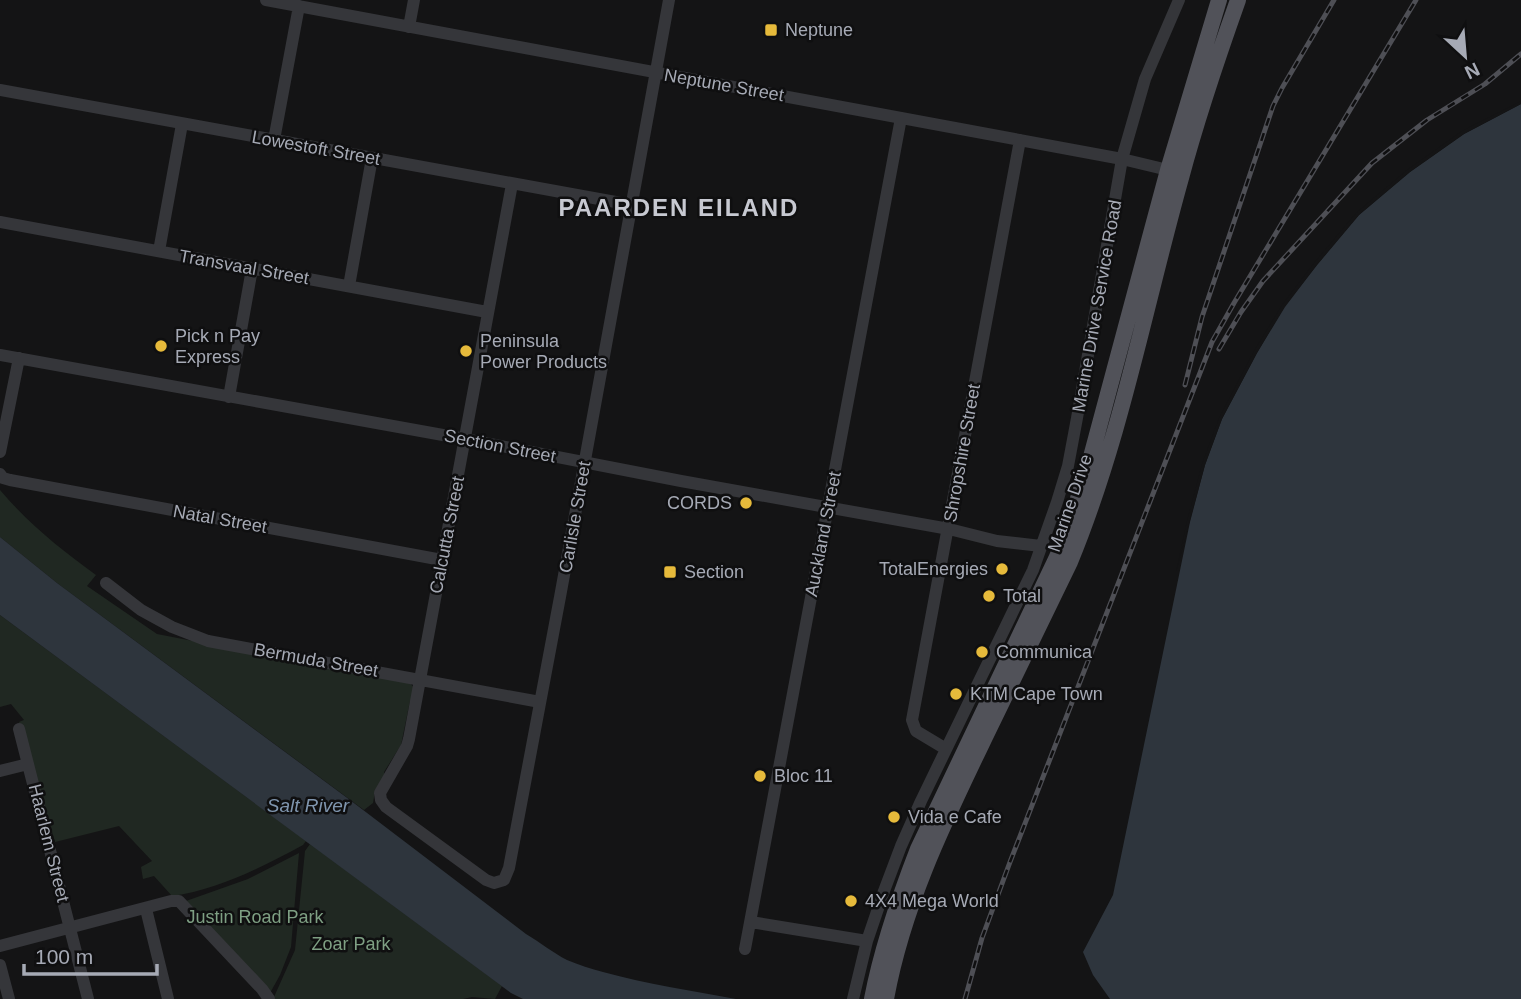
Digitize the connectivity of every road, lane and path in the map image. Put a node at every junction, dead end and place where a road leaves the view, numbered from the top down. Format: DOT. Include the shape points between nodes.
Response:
graph roads {
  1 [pos="266,0"];
  2 [pos="414,0"];
  3 [pos="669,0"];
  4 [pos="1179,0"];
  5 [pos="1219,0"];
  6 [pos="1238,0"];
  7 [pos="299,6"];
  8 [pos="409,27"];
  9 [pos="656,72"];
  10 [pos="0,90"];
  11 [pos="901,118"];
  12 [pos="182,124"];
  13 [pos="274,140"];
  14 [pos="1020,140"];
  15 [pos="372,158"];
  16 [pos="1122,159"];
  17 [pos="1175,174"];
  18 [pos="512,184"];
  19 [pos="632,205"];
  20 [pos="0,222"];
  21 [pos="159,251"];
  22 [pos="253,269"];
  23 [pos="349,286"];
  24 [pos="487,312"];
  25 [pos="0,355"];
  26 [pos="19,358"];
  27 [pos="229,397"];
  28 [pos="465,439"];
  29 [pos="0,452"];
  30 [pos="585,462"];
  31 [pos="0,474"];
  32 [pos="828,507"];
  33 [pos="949,529"];
  34 [pos="1041,546"];
  35 [pos="442,560"];
  36 [pos="106,583"];
  37 [pos="421,679"];
  38 [pos="540,702"];
  39 [pos="19,729"];
  40 [pos="946,749"];
  41 [pos="28,764"];
  42 [pos="0,771"];
  43 [pos="380,797"];
  44 [pos="146,909"];
  45 [pos="751,922"];
  46 [pos="70,928"];
  47 [pos="867,942"];
  48 [pos="0,946"];
  49 [pos="745,949"];
  50 [pos="0,965"];
  51 [pos="853,998"];
  52 [pos="9,999"];
  53 [pos="88,999"];
  54 [pos="168,999"];
  55 [pos="269,999"];
  56 [pos="872,999"];
  57 [pos="886,999"];
  1 -- 7 [label="street, Neptune Street"];
  2 -- 8 [label="street"];
  3 -- 9 [label="street, Carlisle Street"];
  4 -- 16 [label="street, Marine Drive Service Road" via="1145,79"];
  5 -- 17 [label="main road, Marine Drive"];
  6 -- 17 [label="main road, Marine Drive"];
  7 -- 8 [label="street, Neptune Street"];
  7 -- 13 [label="street"];
  8 -- 9 [label="street, Neptune Street"];
  9 -- 11 [label="street, Neptune Street"];
  9 -- 19 [label="street, Carlisle Street"];
  10 -- 12 [label="street, Lowestoft Street"];
  11 -- 14 [label="street, Neptune Street"];
  11 -- 32 [label="street, Auckland Street"];
  12 -- 13 [label="street, Lowestoft Street"];
  12 -- 21 [label="street"];
  13 -- 15 [label="street, Lowestoft Street"];
  14 -- 16 [label="street, Neptune Street"];
  14 -- 33 [label="street, Shropshire Street"];
  15 -- 18 [label="street, Lowestoft Street"];
  15 -- 23 [label="street"];
  16 -- 17 [label="street, Neptune Street"];
  16 -- 34 [label="street, Marine Drive Service Road" via="1068,466"];
  17 -- 56 [label="main road, Marine Drive" via="1072,517 918,849 899,899"];
  17 -- 57 [label="main road, Marine Drive" via="1118,416 1087,520 929,857"];
  18 -- 19 [label="street, Lowestoft Street"];
  18 -- 24 [label="street, Calcutta Street"];
  19 -- 30 [label="street, Carlisle Street"];
  20 -- 21 [label="street, Transvaal Street"];
  21 -- 22 [label="street, Transvaal Street"];
  22 -- 23 [label="street, Transvaal Street"];
  22 -- 27 [label="street"];
  23 -- 24 [label="street, Transvaal Street"];
  24 -- 28 [label="street, Calcutta Street"];
  25 -- 26 [label="street, Section Street"];
  26 -- 27 [label="street, Section Street"];
  26 -- 29 [label="street"];
  27 -- 28 [label="street, Section Street"];
  28 -- 30 [label="street, Section Street"];
  28 -- 35 [label="street, Calcutta Street"];
  30 -- 32 [label="street, Section Street"];
  30 -- 38 [label="street, Carlisle Street"];
  31 -- 35 [label="street, Natal Street" via="10,480"];
  32 -- 33 [label="street, Section Street"];
  32 -- 45 [label="street, Auckland Street"];
  33 -- 34 [label="street, Section Street"];
  33 -- 40 [label="street, Shropshire Street" via="912,720 916,732"];
  34 -- 40 [label="street, Marine Drive Service Road"];
  35 -- 37 [label="street, Calcutta Street"];
  36 -- 37 [label="street, Bermuda Street" via="141,610 208,641"];
  37 -- 38 [label="street, Bermuda Street"];
  37 -- 43 [label="street, Calcutta Street" via="407,746"];
  38 -- 43 [label="street, Carlisle Street" via="509,868 501,882 486,880 386,807"];
  39 -- 41 [label="street, Haarlem Street"];
  40 -- 47 [label="street, Marine Drive Service Road" via="901,846"];
  41 -- 42 [label="street"];
  41 -- 46 [label="street, Haarlem Street"];
  44 -- 46 [label="street"];
  44 -- 54 [label="street"];
  44 -- 55 [label="street" via="179,901"];
  45 -- 47 [label="street"];
  45 -- 49 [label="street, Auckland Street"];
  46 -- 48 [label="street"];
  46 -- 53 [label="street, Haarlem Street"];
  47 -- 51 [label="street, Marine Drive Service Road"];
  50 -- 52 [label="street"];
}
